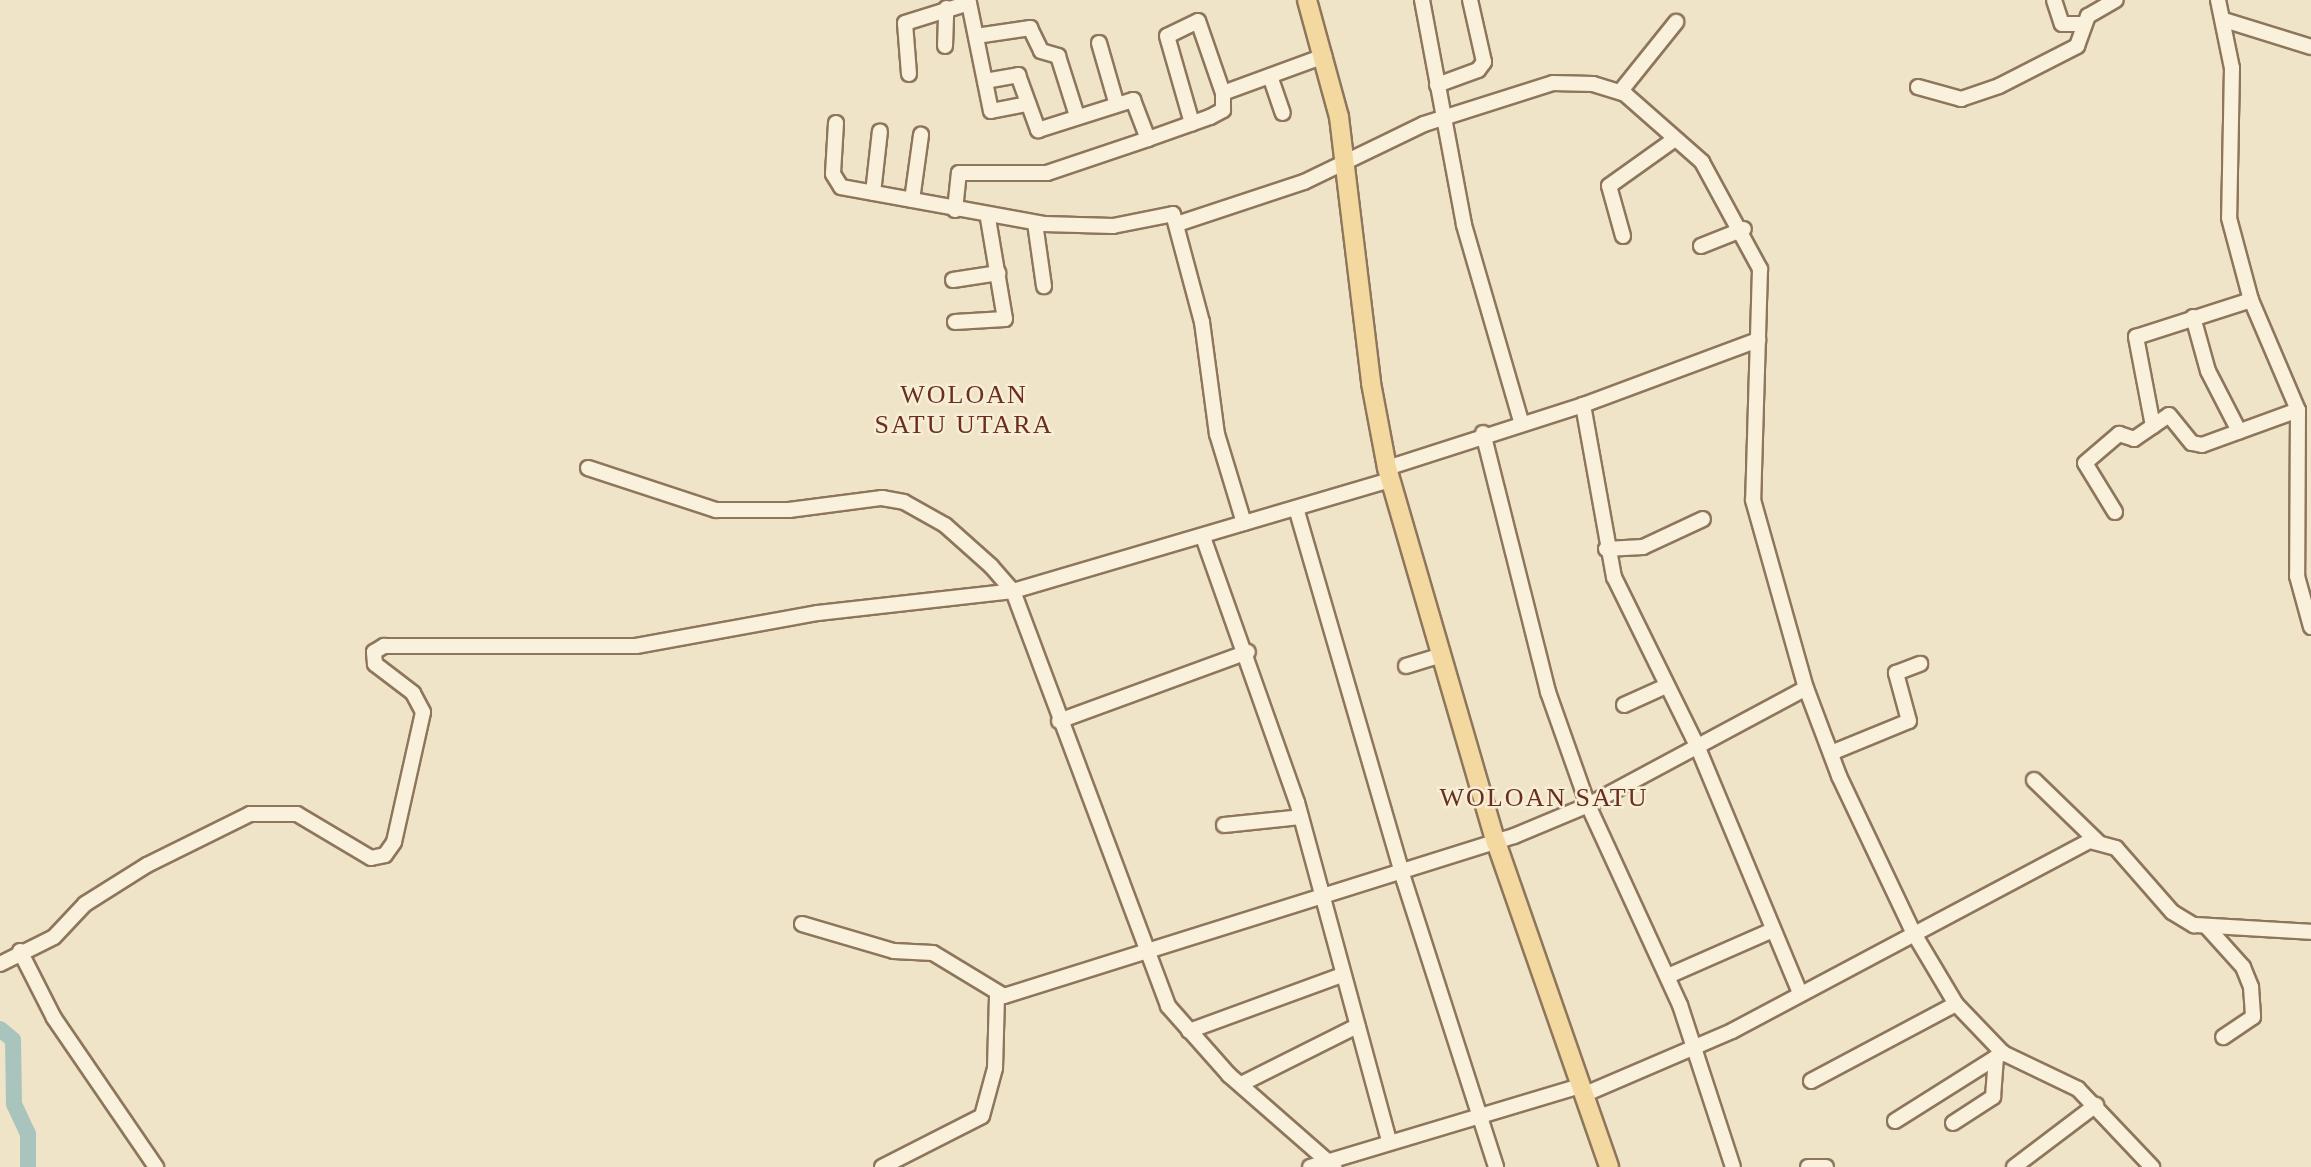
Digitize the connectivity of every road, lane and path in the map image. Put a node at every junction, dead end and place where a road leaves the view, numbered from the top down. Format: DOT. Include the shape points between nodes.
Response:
graph roads {
  1 [pos="1307,0"];
  2 [pos="1422,0"];
  3 [pos="1470,0"];
  4 [pos="2054,0"];
  5 [pos="2116,0"];
  6 [pos="2218,0"];
  7 [pos="972,2"];
  8 [pos="946,8"];
  9 [pos="2087,12"];
  10 [pos="2224,20"];
  11 [pos="1676,22"];
  12 [pos="976,36"];
  13 [pos="1099,43"];
  14 [pos="946,46"];
  15 [pos="2311,47"];
  16 [pos="1324,56"];
  17 [pos="909,74"];
  18 [pos="1270,76"];
  19 [pos="985,81"];
  20 [pos="1437,85"];
  21 [pos="1918,87"];
  22 [pos="1620,92"];
  23 [pos="1223,93"];
  24 [pos="1116,102"];
  25 [pos="1028,104"];
  26 [pos="1283,113"];
  27 [pos="1077,116"];
  28 [pos="1443,117"];
  29 [pos="836,123"];
  30 [pos="1192,124"];
  31 [pos="880,131"];
  32 [pos="921,135"];
  33 [pos="1148,139"];
  34 [pos="1675,139"];
  35 [pos="1346,164"];
  36 [pos="873,193"];
  37 [pos="912,200"];
  38 [pos="955,210"];
  39 [pos="988,218"];
  40 [pos="1034,223"];
  41 [pos="1177,224"];
  42 [pos="1744,229"];
  43 [pos="1623,236"];
  44 [pos="1701,246"];
  45 [pos="998,273"];
  46 [pos="953,280"];
  47 [pos="1044,286"];
  48 [pos="2251,300"];
  49 [pos="2193,317"];
  50 [pos="955,322"];
  51 [pos="1758,340"];
  52 [pos="1583,405"];
  53 [pos="2298,410"];
  54 [pos="1521,421"];
  55 [pos="2153,426"];
  56 [pos="2238,431"];
  57 [pos="1483,433"];
  58 [pos="588,468"];
  59 [pos="1389,474"];
  60 [pos="1296,508"];
  61 [pos="2115,512"];
  62 [pos="1703,519"];
  63 [pos="1244,523"];
  64 [pos="1203,537"];
  65 [pos="1606,549"];
  66 [pos="1013,591"];
  67 [pos="2311,627"];
  68 [pos="1248,652"];
  69 [pos="1441,655"];
  70 [pos="1920,664"];
  71 [pos="1406,667"];
  72 [pos="1664,687"];
  73 [pos="1806,688"];
  74 [pos="1624,705"];
  75 [pos="1059,721"];
  76 [pos="1698,748"];
  77 [pos="1831,753"];
  78 [pos="2034,780"];
  79 [pos="1588,805"];
  80 [pos="1301,817"];
  81 [pos="1224,825"];
  82 [pos="2096,841"];
  83 [pos="1496,842"];
  84 [pos="1402,874"];
  85 [pos="1325,900"];
  86 [pos="802,923"];
  87 [pos="2207,927"];
  88 [pos="1773,930"];
  89 [pos="1913,932"];
  90 [pos="2311,932"];
  91 [pos="19,951"];
  92 [pos="1145,954"];
  93 [pos="0,964"];
  94 [pos="1342,975"];
  95 [pos="1668,976"];
  96 [pos="1800,993"];
  97 [pos="997,995"];
  98 [pos="1956,1004"];
  99 [pos="1357,1026"];
  100 [pos="1189,1031"];
  101 [pos="2223,1037"];
  102 [pos="1695,1049"];
  103 [pos="2000,1055"];
  104 [pos="1811,1082"];
  105 [pos="1241,1084"];
  106 [pos="1582,1091"];
  107 [pos="2096,1105"];
  108 [pos="1478,1117"];
  109 [pos="1895,1121"];
  110 [pos="1953,1124"];
  111 [pos="1390,1141"];
  112 [pos="1331,1165"];
  113 [pos="156,1167"];
  114 [pos="882,1167"];
  115 [pos="1310,1167"];
  116 [pos="1496,1167"];
  117 [pos="1609,1167"];
  118 [pos="1733,1167"];
  119 [pos="1808,1167"];
  120 [pos="1826,1167"];
  121 [pos="2014,1167"];
  122 [pos="2152,1167"];
  1 -- 16 [label="main road"];
  2 -- 20 [label="street"];
  3 -- 20 [label="street" via="1484,62 1478,71"];
  4 -- 9 [label="street" via="2062,24"];
  5 -- 9 [label="street"];
  6 -- 10 [label="street"];
  7 -- 8 [label="street"];
  7 -- 12 [label="street"];
  8 -- 14 [label="street"];
  8 -- 17 [label="street" via="903,25"];
  9 -- 21 [label="street" via="2077,46 1998,86 1961,99"];
  10 -- 15 [label="street"];
  10 -- 48 [label="street" via="2233,94 2227,199"];
  11 -- 22 [label="street"];
  12 -- 19 [label="street"];
  12 -- 27 [label="street" via="1030,28 1041,51 1058,56"];
  13 -- 24 [label="street"];
  16 -- 18 [label="street"];
  16 -- 35 [label="main road"];
  18 -- 23 [label="street"];
  18 -- 26 [label="street"];
  19 -- 25 [label="street" via="1016,74"];
  19 -- 25 [label="street" via="992,112"];
  20 -- 28 [label="street"];
  22 -- 28 [label="street" via="1593,84 1537,85"];
  22 -- 34 [label="street"];
  23 -- 30 [label="street" via="1223,110"];
  23 -- 30 [label="street" via="1201,22 1169,30"];
  24 -- 27 [label="street"];
  24 -- 33 [label="street" via="1134,101"];
  25 -- 27 [label="street" via="1036,130"];
  28 -- 35 [label="street"];
  28 -- 54 [label="street" via="1464,225"];
  29 -- 36 [label="street" via="836,182"];
  30 -- 33 [label="street"];
  31 -- 36 [label="street"];
  32 -- 37 [label="street"];
  33 -- 38 [label="street" via="1047,173 959,173"];
  34 -- 42 [label="street" via="1709,170"];
  34 -- 43 [label="street" via="1609,186"];
  35 -- 41 [label="street"];
  35 -- 59 [label="main road" via="1371,383"];
  36 -- 37 [label="street"];
  37 -- 38 [label="street"];
  38 -- 39 [label="street"];
  39 -- 40 [label="street"];
  39 -- 45 [label="street"];
  40 -- 41 [label="street" via="1113,226 1167,212"];
  40 -- 47 [label="street"];
  41 -- 63 [label="street" via="1202,322 1217,434"];
  42 -- 44 [label="street"];
  42 -- 51 [label="street" via="1762,281"];
  45 -- 46 [label="street"];
  45 -- 50 [label="street" via="1005,319"];
  48 -- 49 [label="street"];
  48 -- 53 [label="street"];
  49 -- 55 [label="street" via="2136,337"];
  49 -- 56 [label="street" via="2208,372"];
  51 -- 52 [label="street"];
  51 -- 73 [label="street" via="1753,500"];
  52 -- 54 [label="street"];
  52 -- 65 [label="street"];
  53 -- 56 [label="street"];
  53 -- 67 [label="street" via="2297,576"];
  54 -- 57 [label="street"];
  55 -- 56 [label="street" via="2173,416 2197,445"];
  55 -- 61 [label="street" via="2134,439 2119,434 2086,460"];
  57 -- 59 [label="street"];
  57 -- 79 [label="street" via="1548,692"];
  58 -- 66 [label="street" via="716,510 904,502 945,525"];
  59 -- 60 [label="street"];
  59 -- 69 [label="main road"];
  60 -- 63 [label="street"];
  60 -- 84 [label="street"];
  62 -- 65 [label="street" via="1643,547"];
  63 -- 64 [label="street"];
  64 -- 66 [label="street"];
  64 -- 68 [label="street"];
  65 -- 72 [label="street"];
  66 -- 75 [label="street"];
  66 -- 91 [label="street" via="845,609 636,646 384,646 374,652 375,664 412,693 422,712 394,842 385,855 371,858 297,814 250,814 146,865 85,904 54,937"];
  68 -- 75 [label="street"];
  68 -- 80 [label="street"];
  69 -- 71 [label="street"];
  69 -- 83 [label="main road"];
  70 -- 77 [label="street" via="1896,673 1909,720"];
  72 -- 74 [label="street"];
  72 -- 76 [label="street"];
  73 -- 76 [label="street"];
  73 -- 77 [label="street"];
  75 -- 92 [label="street"];
  76 -- 79 [label="street"];
  76 -- 88 [label="street"];
  77 -- 89 [label="street"];
  78 -- 82 [label="street"];
  79 -- 83 [label="street"];
  79 -- 95 [label="street"];
  80 -- 81 [label="street"];
  80 -- 85 [label="street"];
  82 -- 87 [label="street" via="2130,861 2172,912"];
  82 -- 89 [label="street" via="2068,848"];
  83 -- 84 [label="street"];
  83 -- 106 [label="main road"];
  84 -- 85 [label="street"];
  84 -- 108 [label="street"];
  85 -- 92 [label="street"];
  85 -- 94 [label="street"];
  86 -- 97 [label="street" via="894,951 933,953"];
  87 -- 90 [label="street"];
  87 -- 101 [label="street" via="2243,967 2251,987 2253,1017"];
  88 -- 95 [label="street"];
  88 -- 96 [label="street"];
  89 -- 96 [label="street"];
  89 -- 98 [label="street"];
  91 -- 93 [label="street"];
  91 -- 113 [label="street" via="54,1018"];
  92 -- 97 [label="street"];
  92 -- 100 [label="street" via="1168,1006"];
  94 -- 99 [label="street"];
  94 -- 100 [label="street"];
  95 -- 102 [label="street"];
  96 -- 102 [label="street"];
  97 -- 114 [label="street" via="995,1068 982,1116"];
  98 -- 103 [label="street"];
  98 -- 104 [label="street"];
  99 -- 105 [label="street"];
  99 -- 111 [label="street"];
  100 -- 105 [label="street"];
  102 -- 106 [label="street"];
  102 -- 118 [label="street"];
  103 -- 107 [label="street" via="2059,1078"];
  103 -- 109 [label="street"];
  103 -- 110 [label="street" via="1993,1097"];
  105 -- 112 [label="street"];
  106 -- 108 [label="street"];
  106 -- 117 [label="main road"];
  107 -- 121 [label="street"];
  107 -- 122 [label="street"];
  108 -- 111 [label="street"];
  108 -- 116 [label="street"];
  111 -- 112 [label="street"];
  112 -- 115 [label="street"];
  119 -- 120 [label="street"];
}
